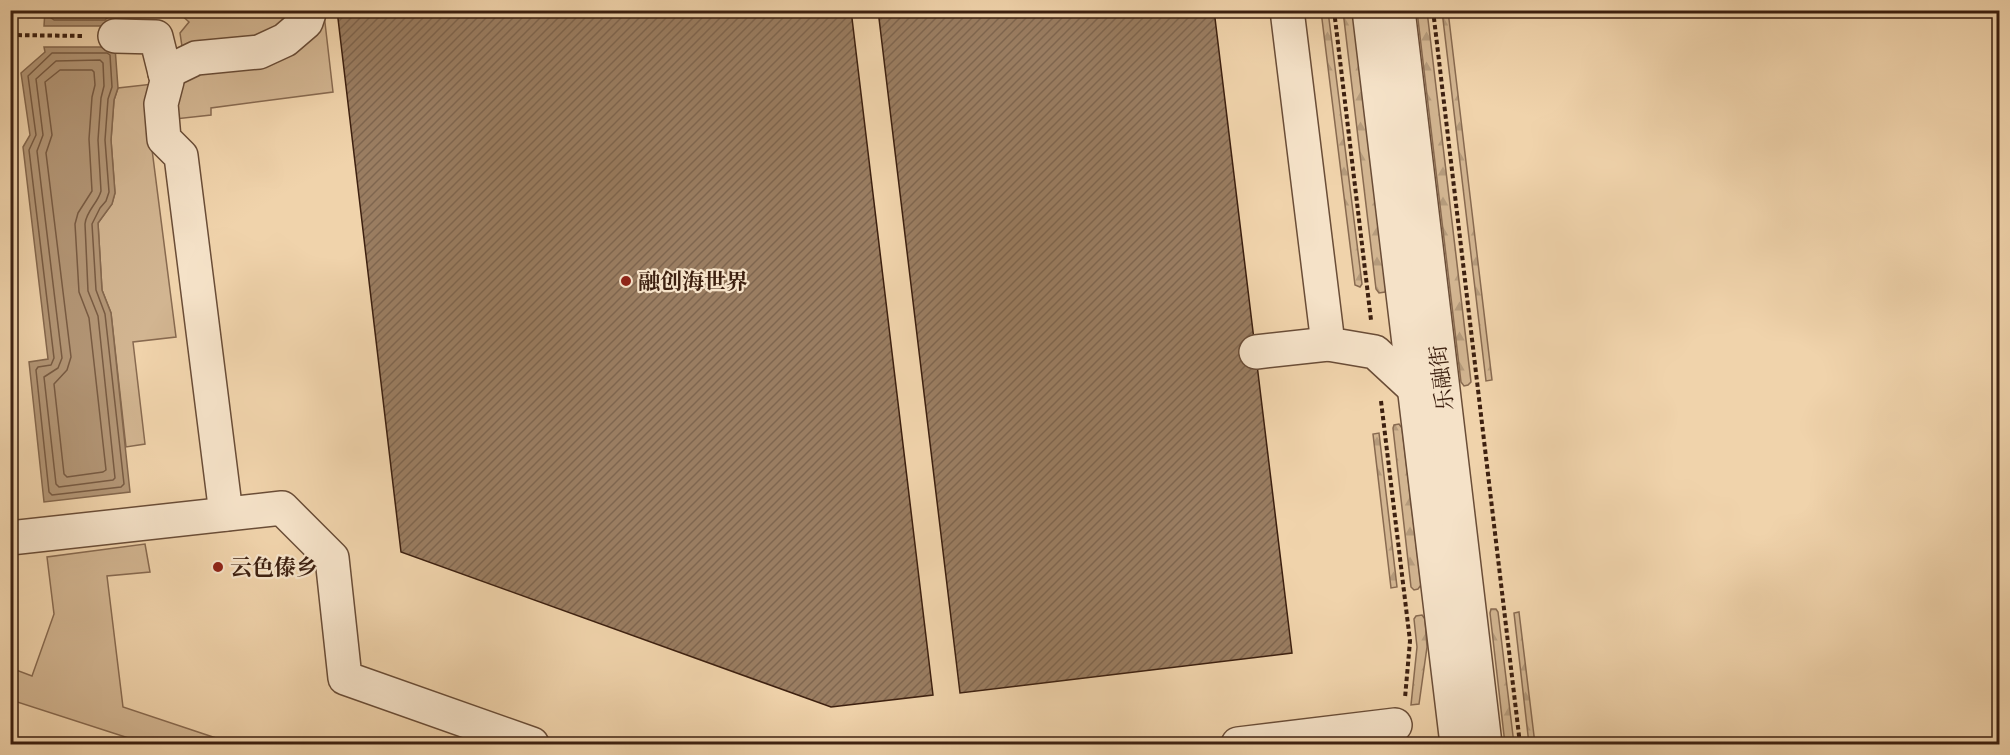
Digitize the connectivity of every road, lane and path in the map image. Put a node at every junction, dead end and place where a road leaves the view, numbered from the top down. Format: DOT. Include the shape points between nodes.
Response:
graph roads {
  1 [pos="310,10"];
  2 [pos="1287,10"];
  3 [pos="1370,10"];
  4 [pos="1398,10"];
  5 [pos="1433,10"];
  6 [pos="10,35"];
  7 [pos="115,36"];
  8 [pos="165,73"];
  9 [pos="1328,344"];
  10 [pos="1256,352"];
  11 [pos="1415,389"];
  12 [pos="226,514"];
  13 [pos="23,537"];
  14 [pos="1395,725"];
  15 [pos="532,744"];
  16 [pos="1238,744"];
  17 [pos="1457,744"];
  18 [pos="1485,744"];
  19 [pos="1520,744"];
  1 -- 8 [label="street" via="306,22 285,40 259,51 196,58"];
  2 -- 9 [label="street"];
  3 -- 11 [label="street, 乐融街"];
  4 -- 18 [label="street, 乐融街"];
  5 -- 19 [label="path"];
  6 -- 7 [label="path"];
  7 -- 8 [label="street" via="156,37"];
  8 -- 12 [label="street" via="167,81 161,104 164,139 181,156"];
  9 -- 10 [label="street"];
  9 -- 11 [label="street" via="1375,352"];
  11 -- 17 [label="street, 乐融街"];
  12 -- 13 [label="street"];
  12 -- 15 [label="street" via="282,508 332,558 345,678"];
  14 -- 16 [label="street"];
}
